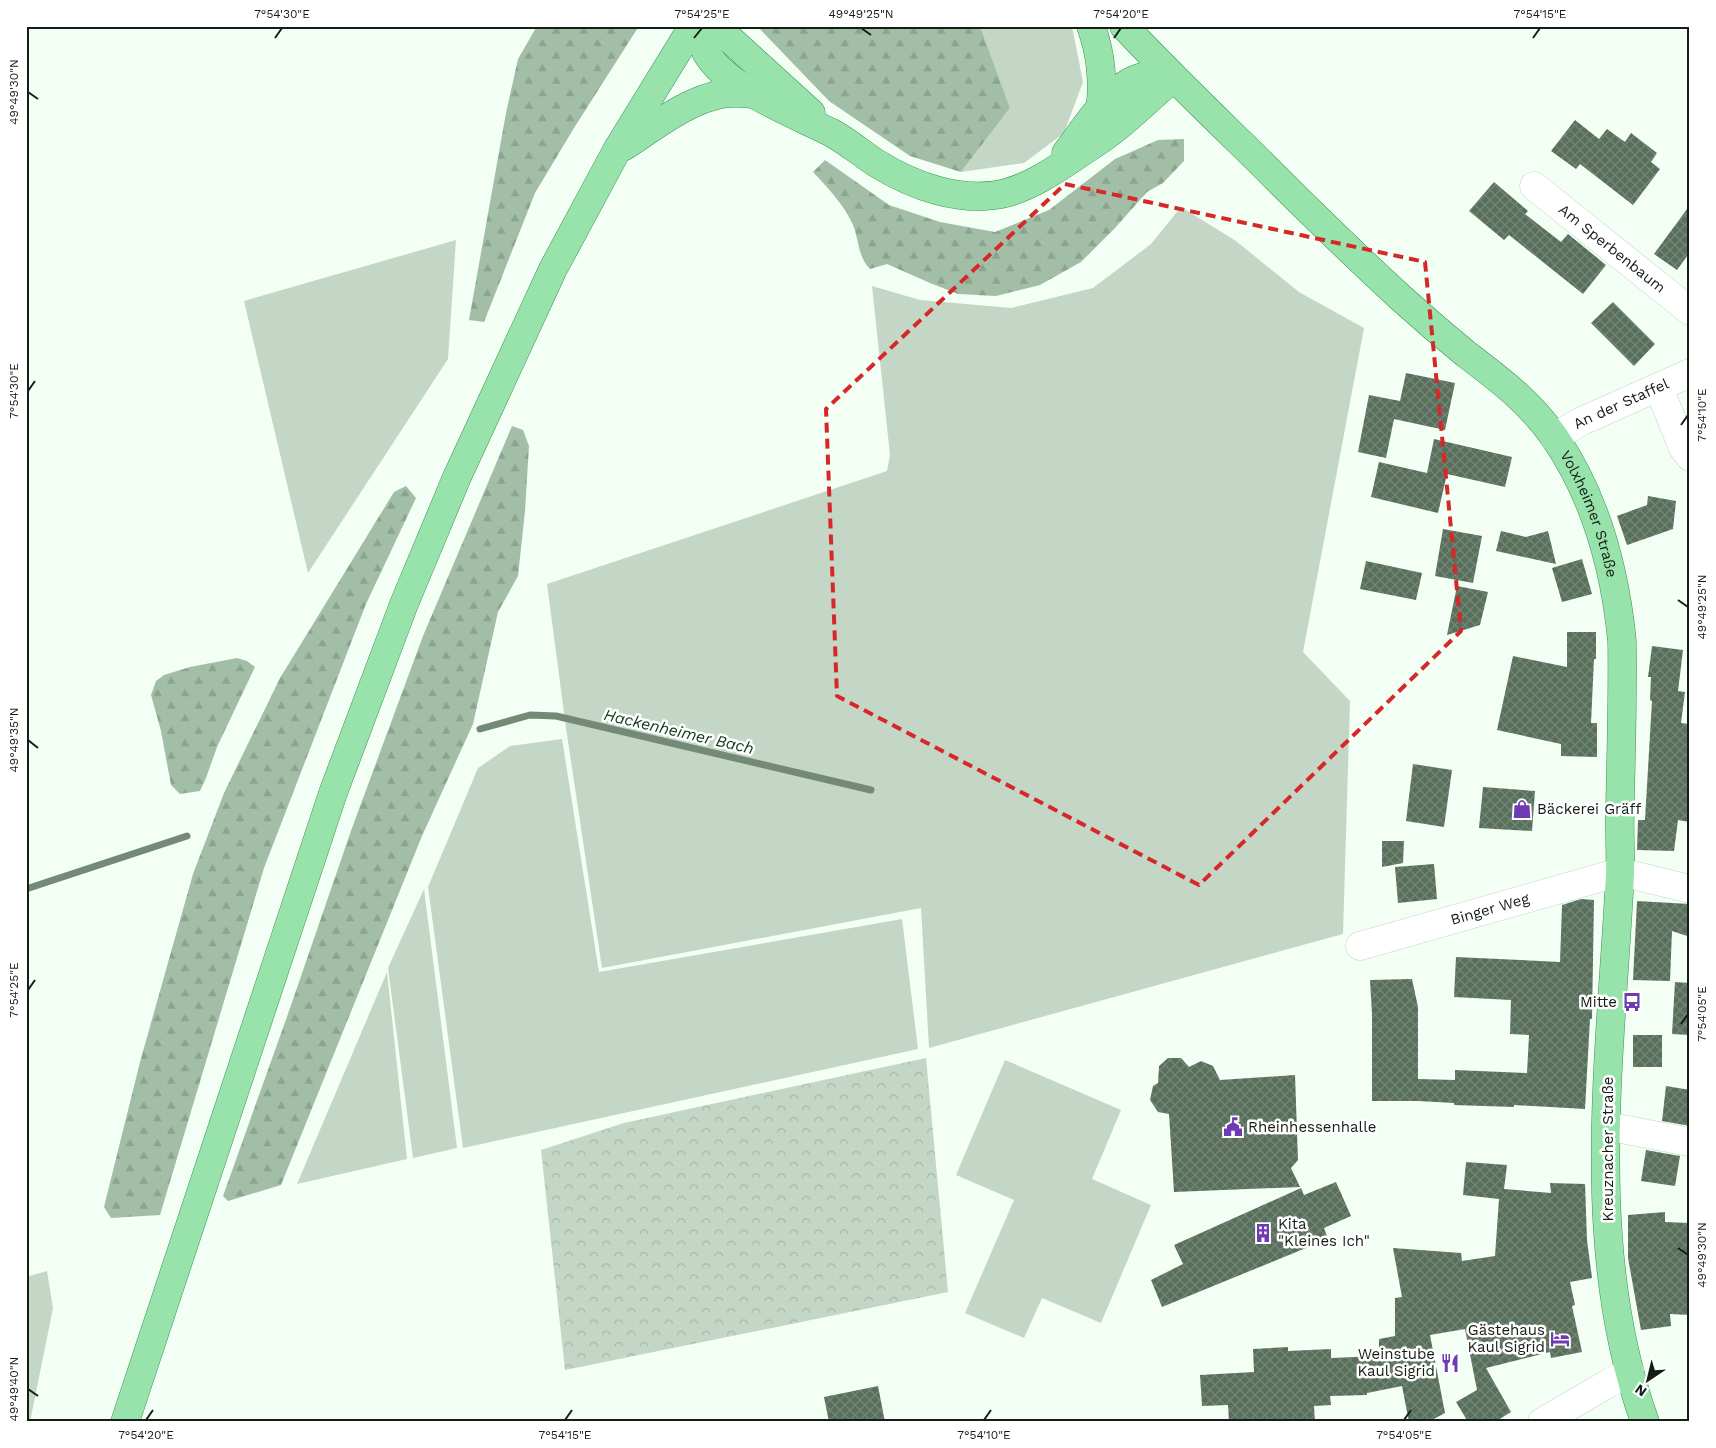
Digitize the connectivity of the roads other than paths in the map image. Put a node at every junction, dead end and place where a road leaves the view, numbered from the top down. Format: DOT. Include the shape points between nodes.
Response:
graph roads {
  1 [pos="693,26"];
  2 [pos="700,26"];
  3 [pos="713,26"];
  4 [pos="1091,26"];
  5 [pos="1124,26"];
  6 [pos="1173,78"];
  7 [pos="753,94"];
  8 [pos="1100,110"];
  9 [pos="834,134"];
  10 [pos="617,150"];
  11 [pos="1050,174"];
  12 [pos="1534,186"];
  13 [pos="1690,311"];
  14 [pos="1690,373"];
  15 [pos="1659,388"];
  16 [pos="1554,437"];
  17 [pos="1690,457"];
  18 [pos="1620,872"];
  19 [pos="1690,889"];
  20 [pos="1360,946"];
  21 [pos="1606,1126"];
  22 [pos="1690,1142"];
  23 [pos="1630,1372"];
  24 [pos="125,1422"];
  25 [pos="1542,1422"];
  26 [pos="1645,1422"];
  1 -- 10 [label="main road"];
  2 -- 7 [label="main road" via="704,46 712,61"];
  3 -- 9 [label="main road"];
  4 -- 8 [label="main road" via="1101,61 1103,89"];
  5 -- 6 [label="main road, Volxheimer Straße"];
  6 -- 8 [label="main road" via="1143,76 1114,94"];
  6 -- 11 [label="main road" via="1116,128"];
  6 -- 16 [label="main road, Volxheimer Straße" via="1350,251 1466,354 1509,386"];
  7 -- 9 [label="main road"];
  7 -- 10 [label="main road" via="721,94 694,103"];
  8 -- 11 [label="main road"];
  9 -- 11 [label="main road" via="894,173 914,183 951,193 990,196 1006,193"];
  10 -- 24 [label="main road" via="552,270 457,477 404,604 333,792"];
  12 -- 13 [label="street, Am Sperbenbaum"];
  14 -- 15 [label="street, An der Staffel"];
  15 -- 16 [label="street, An der Staffel" via="1582,421"];
  15 -- 17 [label="street" via="1683,448"];
  16 -- 18 [label="main road, Volxheimer Straße" via="1574,470 1596,520 1619,609 1622,641"];
  18 -- 19 [label="street"];
  18 -- 20 [label="street, Binger Weg"];
  18 -- 21 [label="main road, Kreuznacher Straße"];
  21 -- 22 [label="street"];
  21 -- 23 [label="main road, Kreuznacher Straße" via="1608,1243"];
  23 -- 25 [label="street"];
  23 -- 26 [label="main road, Kreuznacher Straße"];
}
